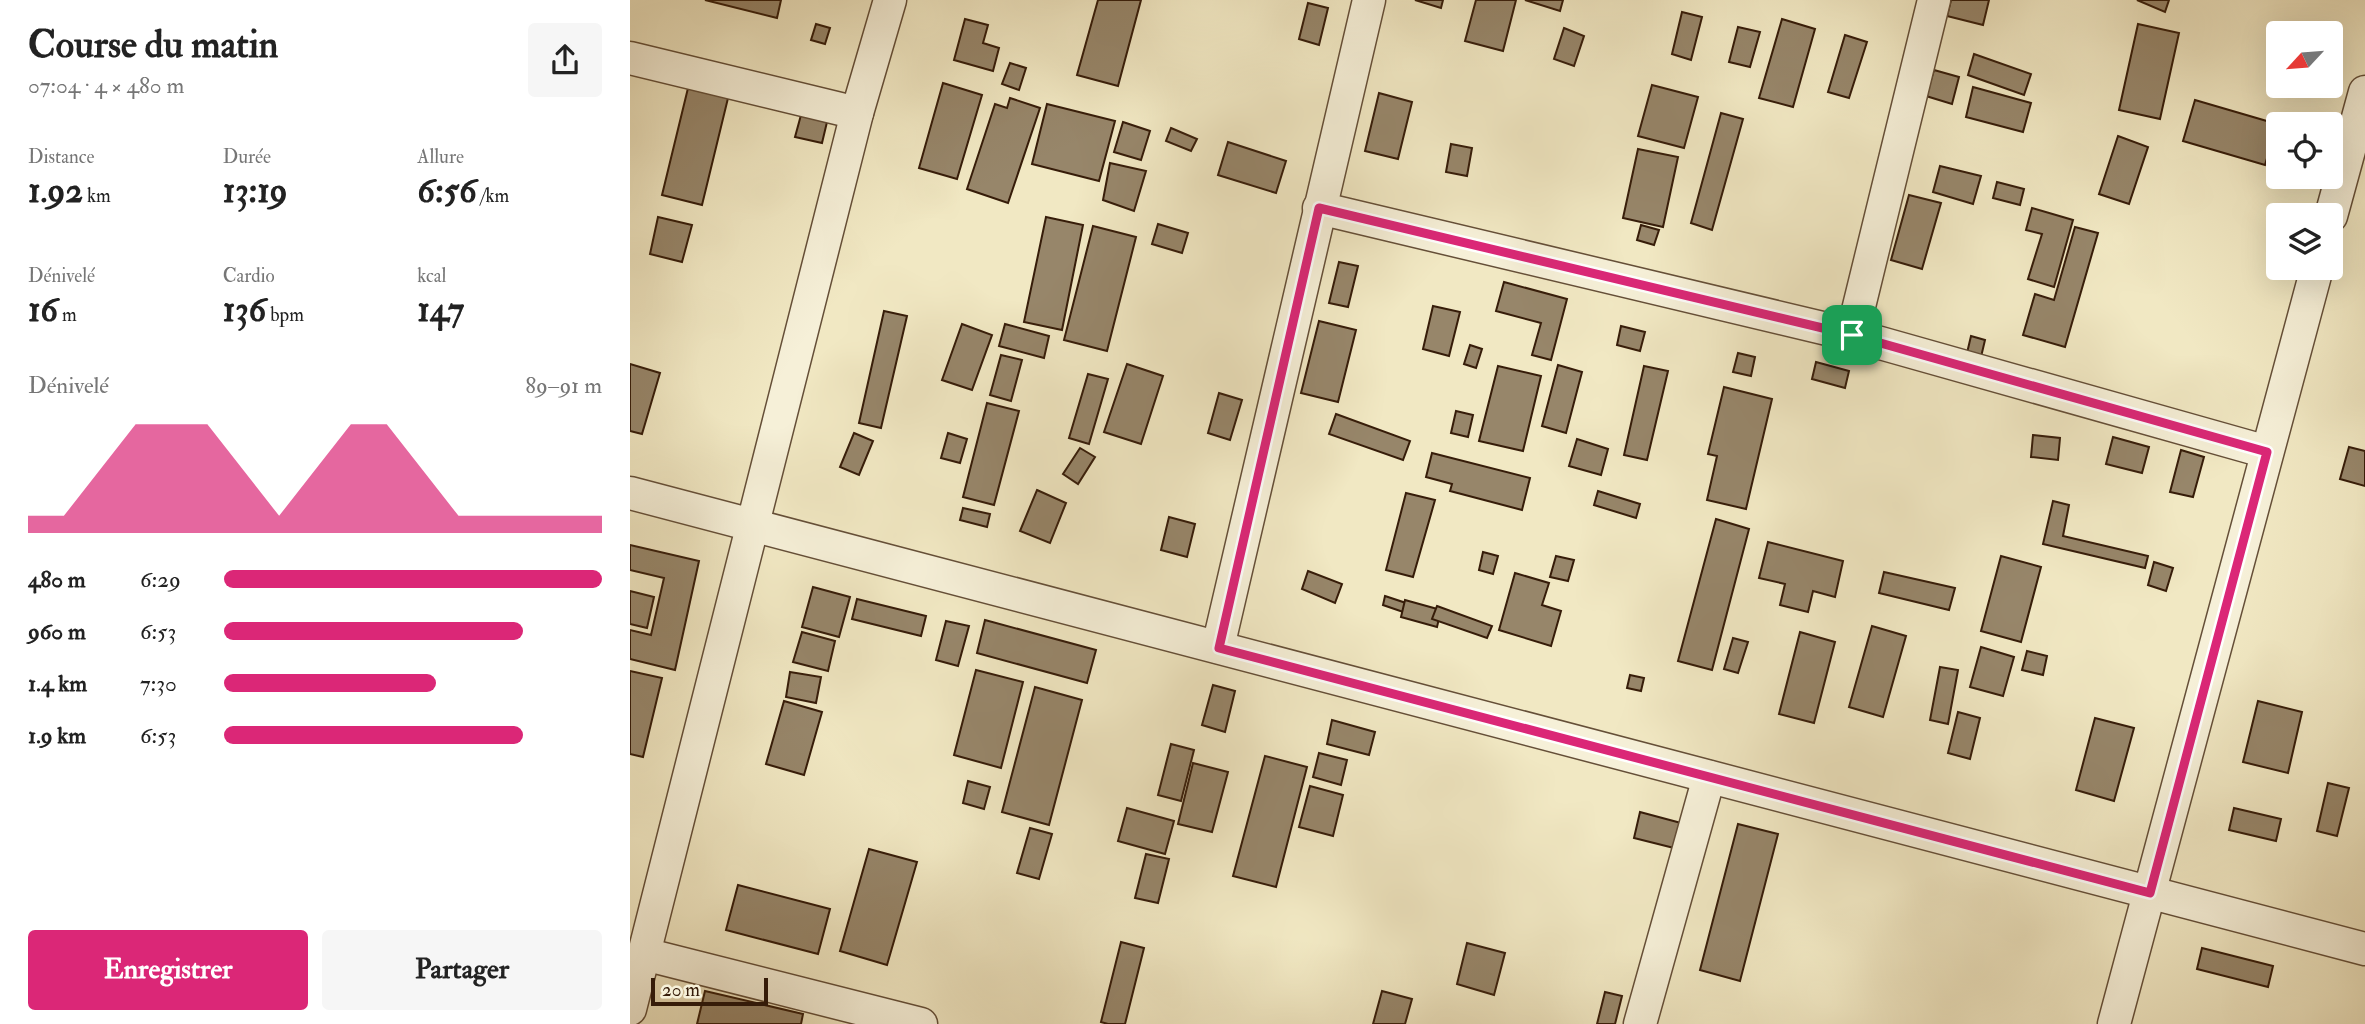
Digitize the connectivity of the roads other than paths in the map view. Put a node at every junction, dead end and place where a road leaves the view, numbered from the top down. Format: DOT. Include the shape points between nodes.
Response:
graph roads {
  1 [pos="890,0"];
  2 [pos="1369,0"];
  3 [pos="1934,0"];
  4 [pos="630,58"];
  5 [pos="2365,92"];
  6 [pos="857,113"];
  7 [pos="2335,203"];
  8 [pos="1319,208"];
  9 [pos="2314,280"];
  10 [pos="1852,335"];
  11 [pos="2267,452"];
  12 [pos="630,493"];
  13 [pos="754,525"];
  14 [pos="1219,648"];
  15 [pos="1709,777"];
  16 [pos="2150,893"];
  17 [pos="2365,949"];
  18 [pos="644,954"];
  19 [pos="630,1009"];
  20 [pos="921,1024"];
  21 [pos="1640,1024"];
  22 [pos="2115,1024"];
  1 -- 6 [label="street"];
  2 -- 8 [label="street"];
  3 -- 10 [label="street"];
  4 -- 6 [label="street"];
  5 -- 7 [label="street"];
  6 -- 13 [label="street"];
  8 -- 10 [label="street"];
  8 -- 14 [label="street"];
  9 -- 11 [label="street"];
  10 -- 11 [label="street"];
  11 -- 16 [label="street"];
  12 -- 13 [label="street"];
  13 -- 14 [label="street"];
  13 -- 18 [label="street"];
  14 -- 15 [label="street"];
  15 -- 16 [label="street"];
  15 -- 21 [label="street"];
  16 -- 17 [label="street"];
  16 -- 22 [label="street"];
  18 -- 19 [label="street"];
  18 -- 20 [label="street"];
}
